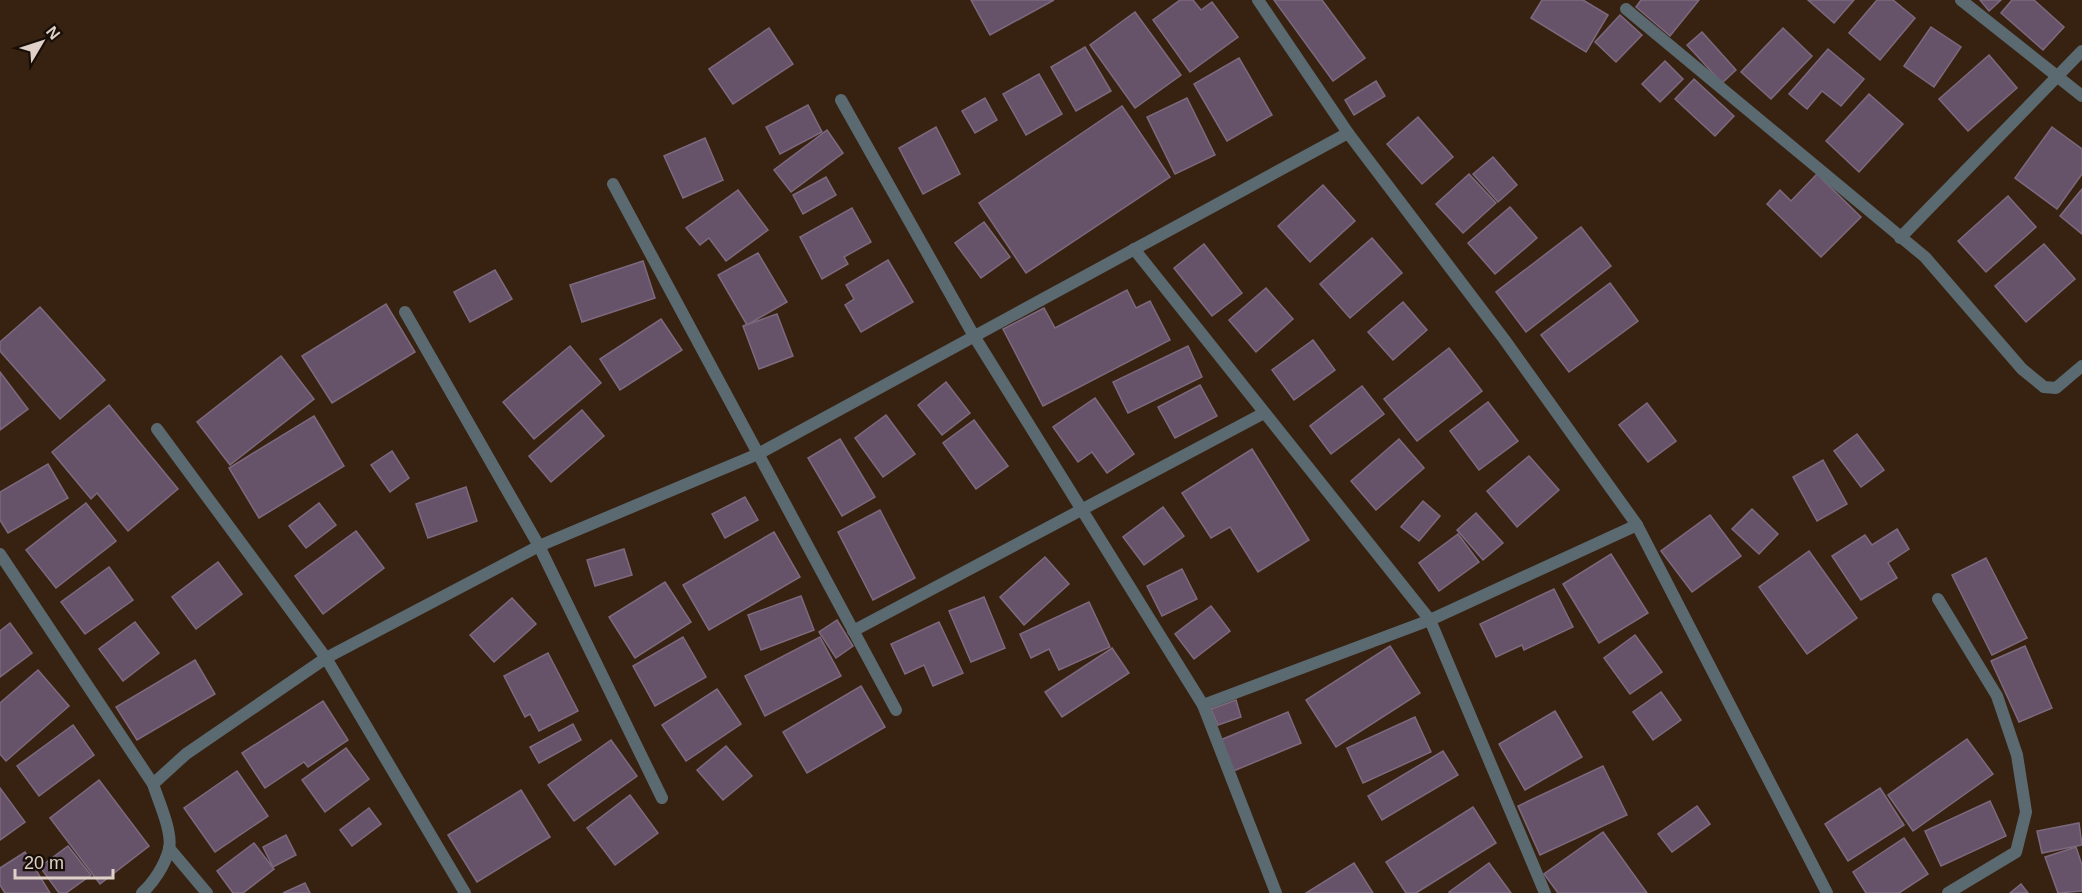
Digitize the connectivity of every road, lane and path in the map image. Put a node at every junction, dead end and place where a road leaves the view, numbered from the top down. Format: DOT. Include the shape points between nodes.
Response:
graph roads {
  1 [pos="1258,0"];
  2 [pos="1961,0"];
  3 [pos="1626,9"];
  4 [pos="2082,51"];
  5 [pos="2057,77"];
  6 [pos="2082,96"];
  7 [pos="841,100"];
  8 [pos="1348,133"];
  9 [pos="612,184"];
  10 [pos="1900,238"];
  11 [pos="1134,249"];
  12 [pos="405,312"];
  13 [pos="974,336"];
  14 [pos="2082,366"];
  15 [pos="1264,413"];
  16 [pos="157,429"];
  17 [pos="758,453"];
  18 [pos="1081,509"];
  19 [pos="1637,525"];
  20 [pos="539,546"];
  21 [pos="0,554"];
  22 [pos="1938,599"];
  23 [pos="1430,620"];
  24 [pos="853,631"];
  25 [pos="326,658"];
  26 [pos="1203,705"];
  27 [pos="896,710"];
  28 [pos="153,784"];
  29 [pos="662,798"];
  30 [pos="169,848"];
  31 [pos="142,893"];
  32 [pos="207,893"];
  33 [pos="465,893"];
  34 [pos="1276,893"];
  35 [pos="1545,893"];
  36 [pos="1827,893"];
  37 [pos="1948,893"];
  1 -- 8 [label="street"];
  2 -- 5 [label="street"];
  3 -- 10 [label="street"];
  4 -- 5 [label="street"];
  5 -- 6 [label="street"];
  5 -- 10 [label="street"];
  7 -- 13 [label="street"];
  8 -- 11 [label="street"];
  8 -- 19 [label="street" via="1504,339"];
  9 -- 17 [label="street"];
  10 -- 14 [label="street" via="1925,257 2022,369 2044,387 2056,388"];
  11 -- 13 [label="street"];
  11 -- 15 [label="street"];
  12 -- 20 [label="street"];
  13 -- 17 [label="street"];
  13 -- 18 [label="street"];
  15 -- 18 [label="street"];
  15 -- 23 [label="street"];
  16 -- 25 [label="street"];
  17 -- 20 [label="street"];
  17 -- 24 [label="street"];
  18 -- 24 [label="street"];
  18 -- 26 [label="street"];
  19 -- 23 [label="street"];
  19 -- 36 [label="street"];
  20 -- 25 [label="street"];
  20 -- 29 [label="street"];
  21 -- 28 [label="street"];
  22 -- 37 [label="street" via="1997,696 2017,755 2026,812 2016,852"];
  23 -- 26 [label="street"];
  23 -- 35 [label="street"];
  24 -- 27 [label="street"];
  25 -- 28 [label="street" via="186,754"];
  25 -- 33 [label="street"];
  26 -- 34 [label="street"];
  28 -- 30 [label="street"];
  30 -- 31 [label="street" via="153,882"];
  30 -- 32 [label="street"];
}
